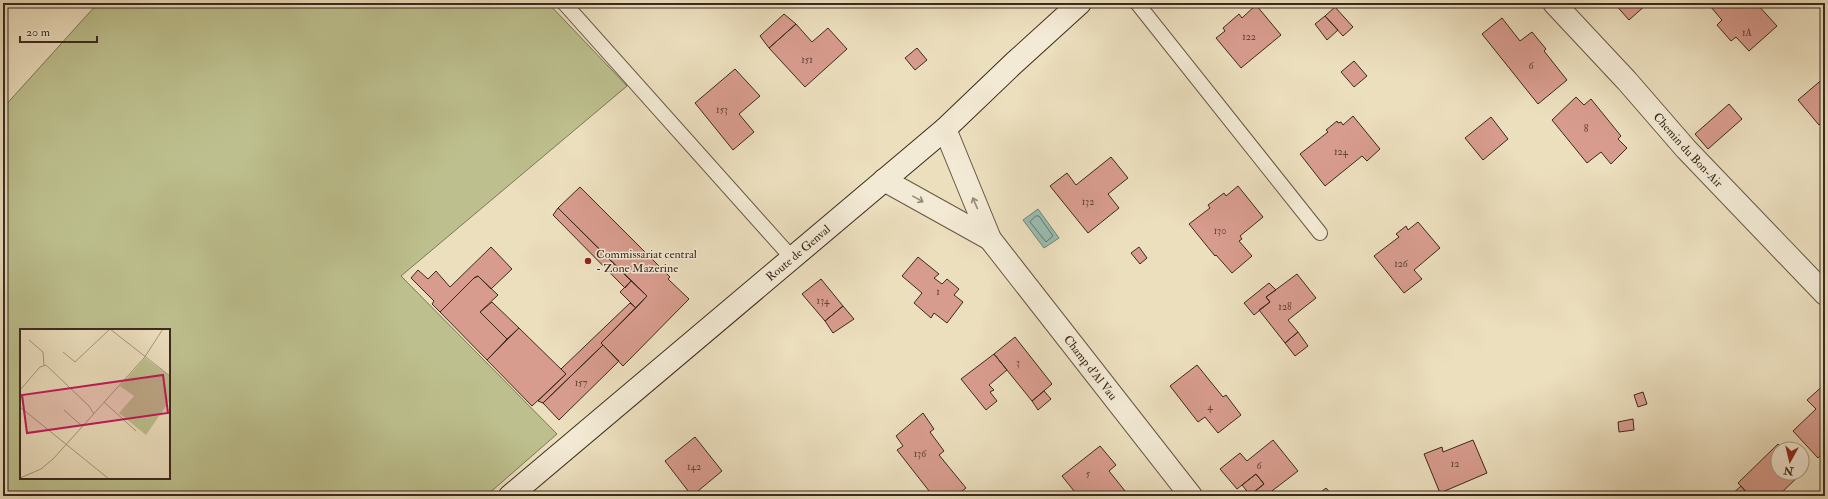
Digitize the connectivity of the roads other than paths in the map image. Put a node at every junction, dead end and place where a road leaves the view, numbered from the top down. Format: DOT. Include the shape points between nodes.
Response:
graph roads {
  1 [pos="564,3"];
  2 [pos="1080,3"];
  3 [pos="1137,3"];
  4 [pos="1554,3"];
  5 [pos="945,129"];
  6 [pos="884,180"];
  7 [pos="1320,233"];
  8 [pos="990,239"];
  9 [pos="792,258"];
  10 [pos="1825,294"];
  11 [pos="510,496"];
  12 [pos="1191,496"];
  1 -- 9 [label="lane"];
  2 -- 5 [label="street, Route de Genval"];
  3 -- 7 [label="lane"];
  4 -- 10 [label="street, Chemin du Bon-Air" via="1686,149"];
  5 -- 6 [label="street, Route de Genval"];
  8 -- 5 [label="street, Champ d'Al Vau, one-way"];
  6 -- 8 [label="street, Champ d'Al Vau, one-way"];
  6 -- 9 [label="street, Route de Genval"];
  8 -- 12 [label="street, Champ d'Al Vau"];
  9 -- 11 [label="street, Route de Genval"];
}
